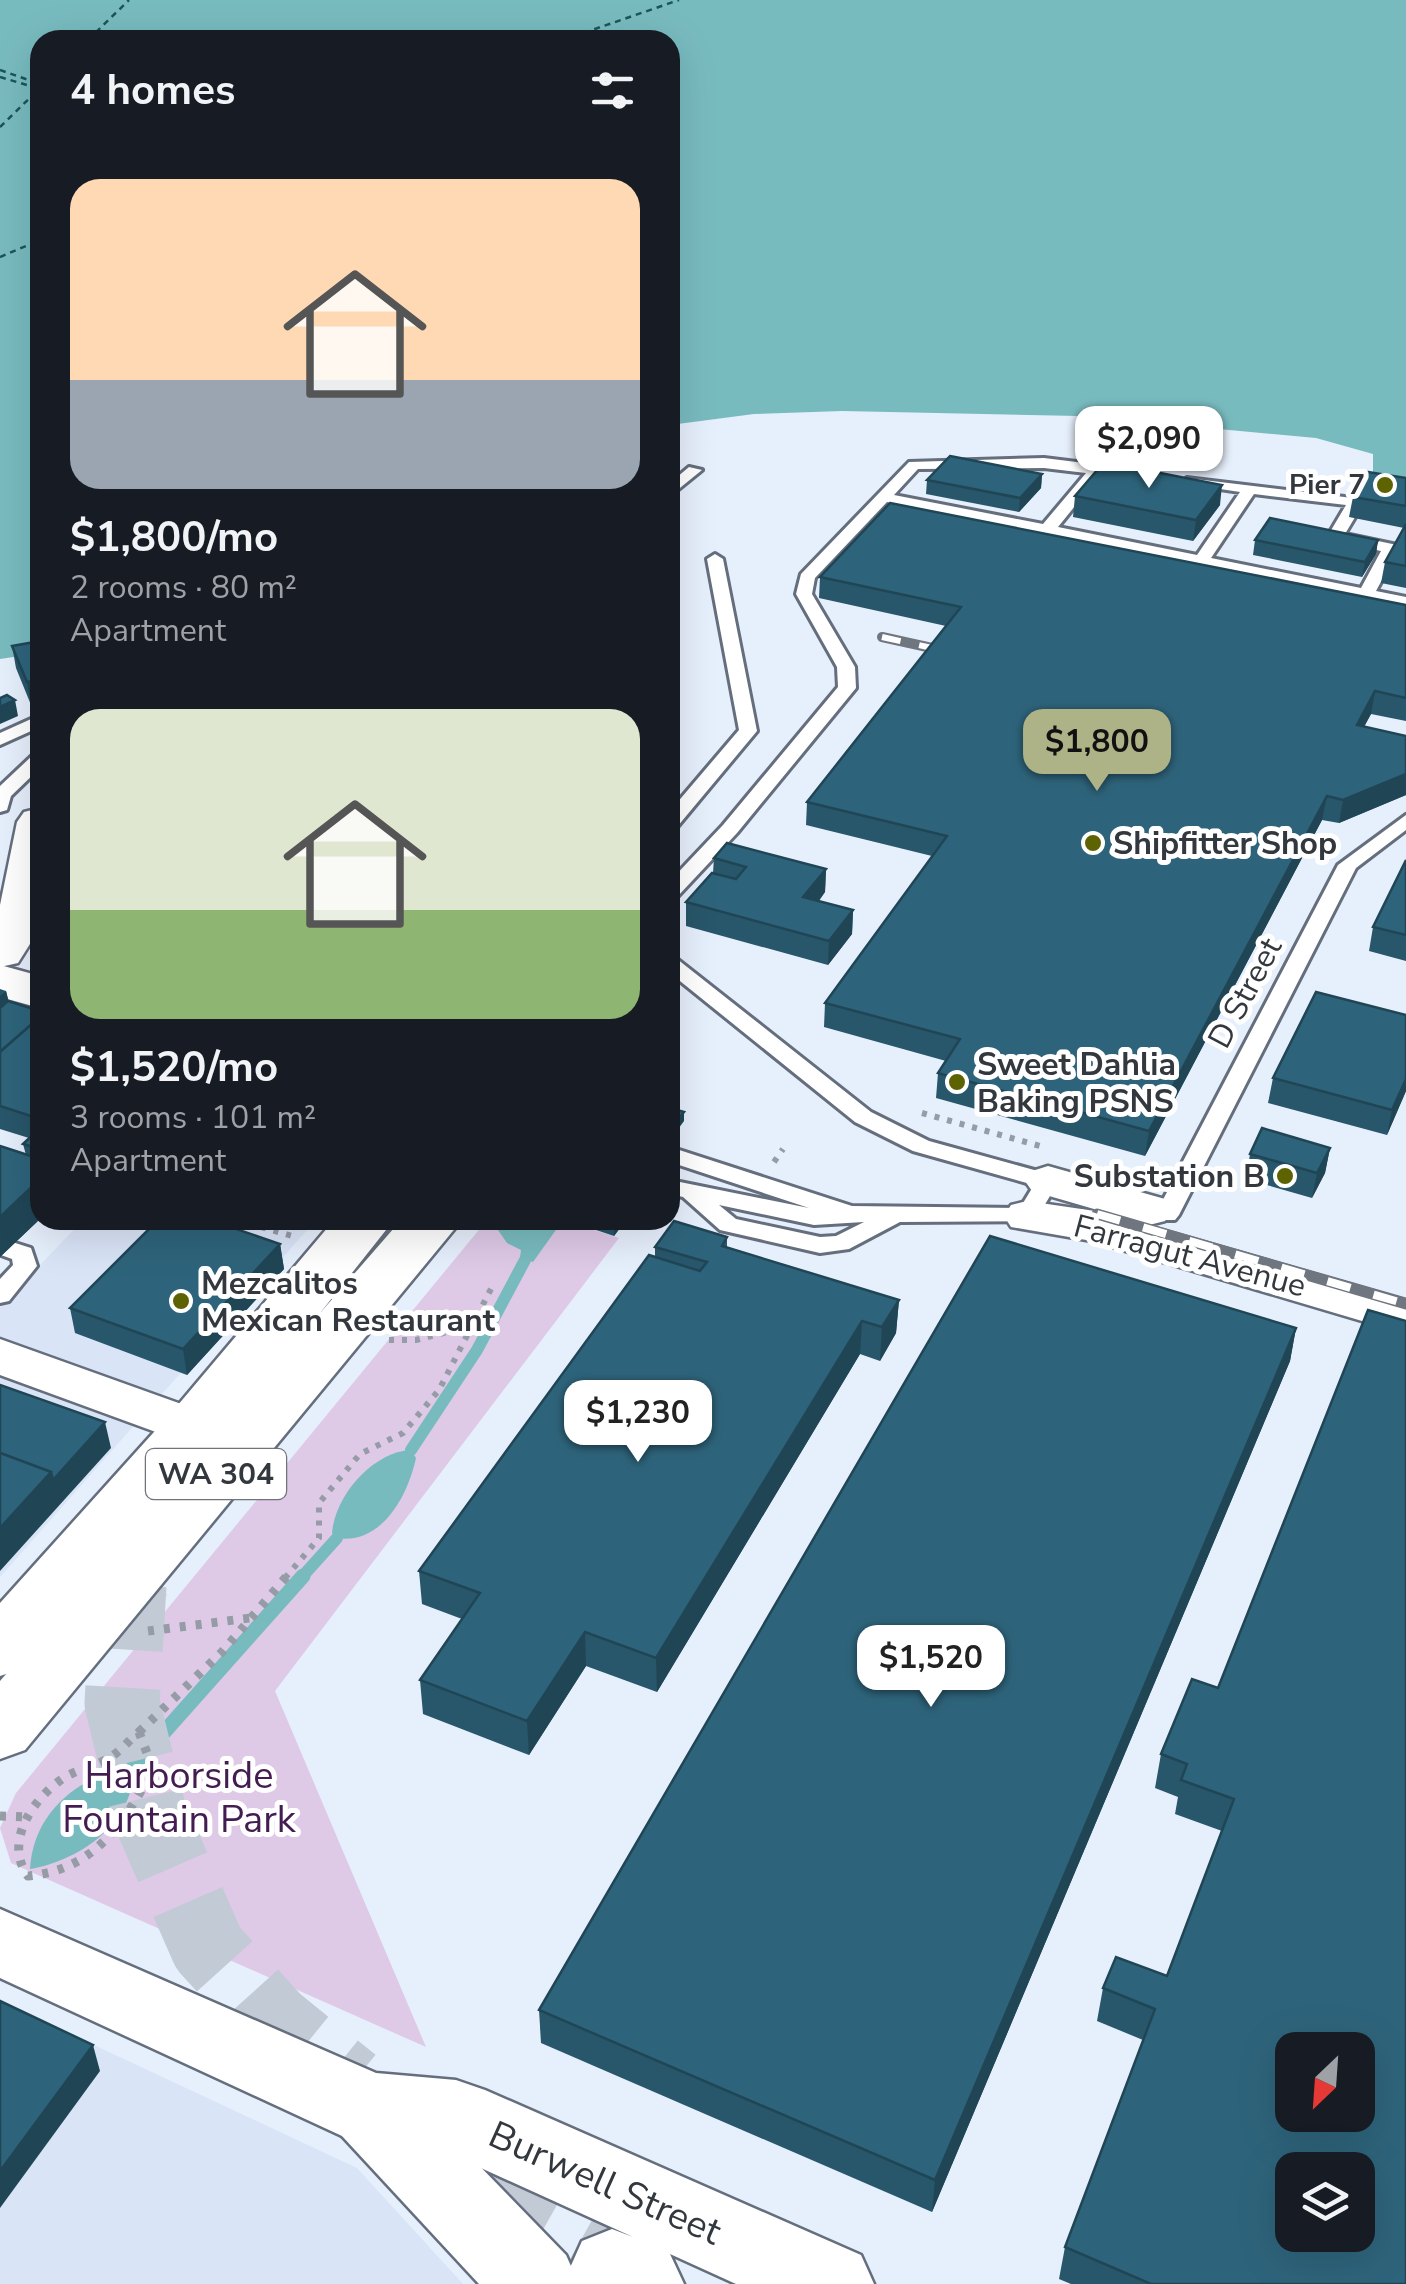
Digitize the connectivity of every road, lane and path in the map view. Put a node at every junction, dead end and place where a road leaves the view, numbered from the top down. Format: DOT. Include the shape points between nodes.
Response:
graph roads {
  1 [pos="694,470"];
  2 [pos="1096,470"];
  3 [pos="1135,474"];
  4 [pos="1173,479"];
  5 [pos="680,482"];
  6 [pos="1250,488"];
  7 [pos="884,496"];
  8 [pos="1048,530"];
  9 [pos="715,560"];
  10 [pos="1201,560"];
  11 [pos="1366,594"];
  12 [pos="1406,602"];
  13 [pos="30,725"];
  14 [pos="0,740"];
  15 [pos="30,767"];
  16 [pos="0,806"];
  17 [pos="680,812"];
  18 [pos="1406,821"];
  19 [pos="30,878"];
  20 [pos="680,883"];
  21 [pos="0,952"];
  22 [pos="680,971"];
  23 [pos="0,980"];
  24 [pos="30,990"];
  25 [pos="920,1112"];
  26 [pos="680,1157"];
  27 [pos="1042,1182"];
  28 [pos="680,1190"];
  29 [pos="850,1214"];
  30 [pos="895,1215"];
  31 [pos="1166,1215"];
  32 [pos="262,1230"];
  33 [pos="358,1230"];
  34 [pos="425,1230"];
  35 [pos="300,1238"];
  36 [pos="8,1249"];
  37 [pos="494,1282"];
  38 [pos="1406,1284"];
  39 [pos="0,1295"];
  40 [pos="1406,1316"];
  41 [pos="471,1326"];
  42 [pos="379,1340"];
  43 [pos="0,1356"];
  44 [pos="194,1428"];
  45 [pos="251,1618"];
  46 [pos="141,1630"];
  47 [pos="0,1649"];
  48 [pos="0,1730"];
  49 [pos="138,1730"];
  50 [pos="0,1816"];
  51 [pos="28,1818"];
  52 [pos="0,1942"];
  53 [pos="371,2110"];
  54 [pos="596,2280"];
  55 [pos="831,2284"];
  1 -- 5 [label="lane"];
  2 -- 3 [label="lane"];
  2 -- 7 [label="lane" via="924,462"];
  2 -- 8 [label="lane"];
  4 -- 6 [label="lane"];
  6 -- 10 [label="lane"];
  6 -- 11 [label="lane" via="1356,502 1335,537 1391,548"];
  7 -- 8 [label="lane"];
  7 -- 20 [label="lane" via="807,578 804,594 846,667 848,688"];
  8 -- 10 [label="lane"];
  9 -- 17 [label="lane" via="748,731"];
  10 -- 11 [label="lane"];
  11 -- 12 [label="lane"];
  13 -- 14 [label="lane"];
  15 -- 16 [label="lane" via="2,794"];
  18 -- 31 [label="lane, D Street" via="1348,865"];
  19 -- 21 [label="main road" via="16,930"];
  22 -- 27 [label="lane" via="863,1117 921,1146"];
  23 -- 24 [label="main road"];
  25 -- 27 [label="path"];
  26 -- 29 [label="lane, Farragut Avenue"];
  27 -- 30 [label="lane, Farragut Avenue"];
  27 -- 31 [label="street, Farragut Avenue"];
  27 -- 40 [label="street, Farragut Avenue" via="1096,1226"];
  28 -- 29 [label="lane, Farragut Avenue" via="814,1218"];
  28 -- 30 [label="lane" via="728,1225 820,1245 841,1243"];
  29 -- 30 [label="lane, Farragut Avenue"];
  31 -- 38 [label="street, Farragut Avenue"];
  32 -- 35 [label="path"];
  33 -- 44 [label="main road"];
  34 -- 48 [label="main road, WA 304"];
  36 -- 39 [label="lane" via="22,1254 25,1266"];
  37 -- 41 [label="path"];
  41 -- 42 [label="path" via="416,1340"];
  41 -- 45 [label="path" via="438,1390 402,1433 360,1454 320,1502 319,1538"];
  43 -- 44 [label="street"];
  44 -- 47 [label="main road"];
  45 -- 46 [label="path"];
  45 -- 49 [label="path"];
  49 -- 51 [label="path" via="112,1757 64,1778"];
  49 -- 51 [label="path" via="153,1770 125,1824 80,1863 28,1876 17,1861 18,1834"];
  50 -- 51 [label="path"];
  52 -- 53 [label="main road, Burwell Street"];
  53 -- 54 [label="main road, Burwell Street"];
  53 -- 55 [label="main road, Burwell Street" via="456,2116"];
}
